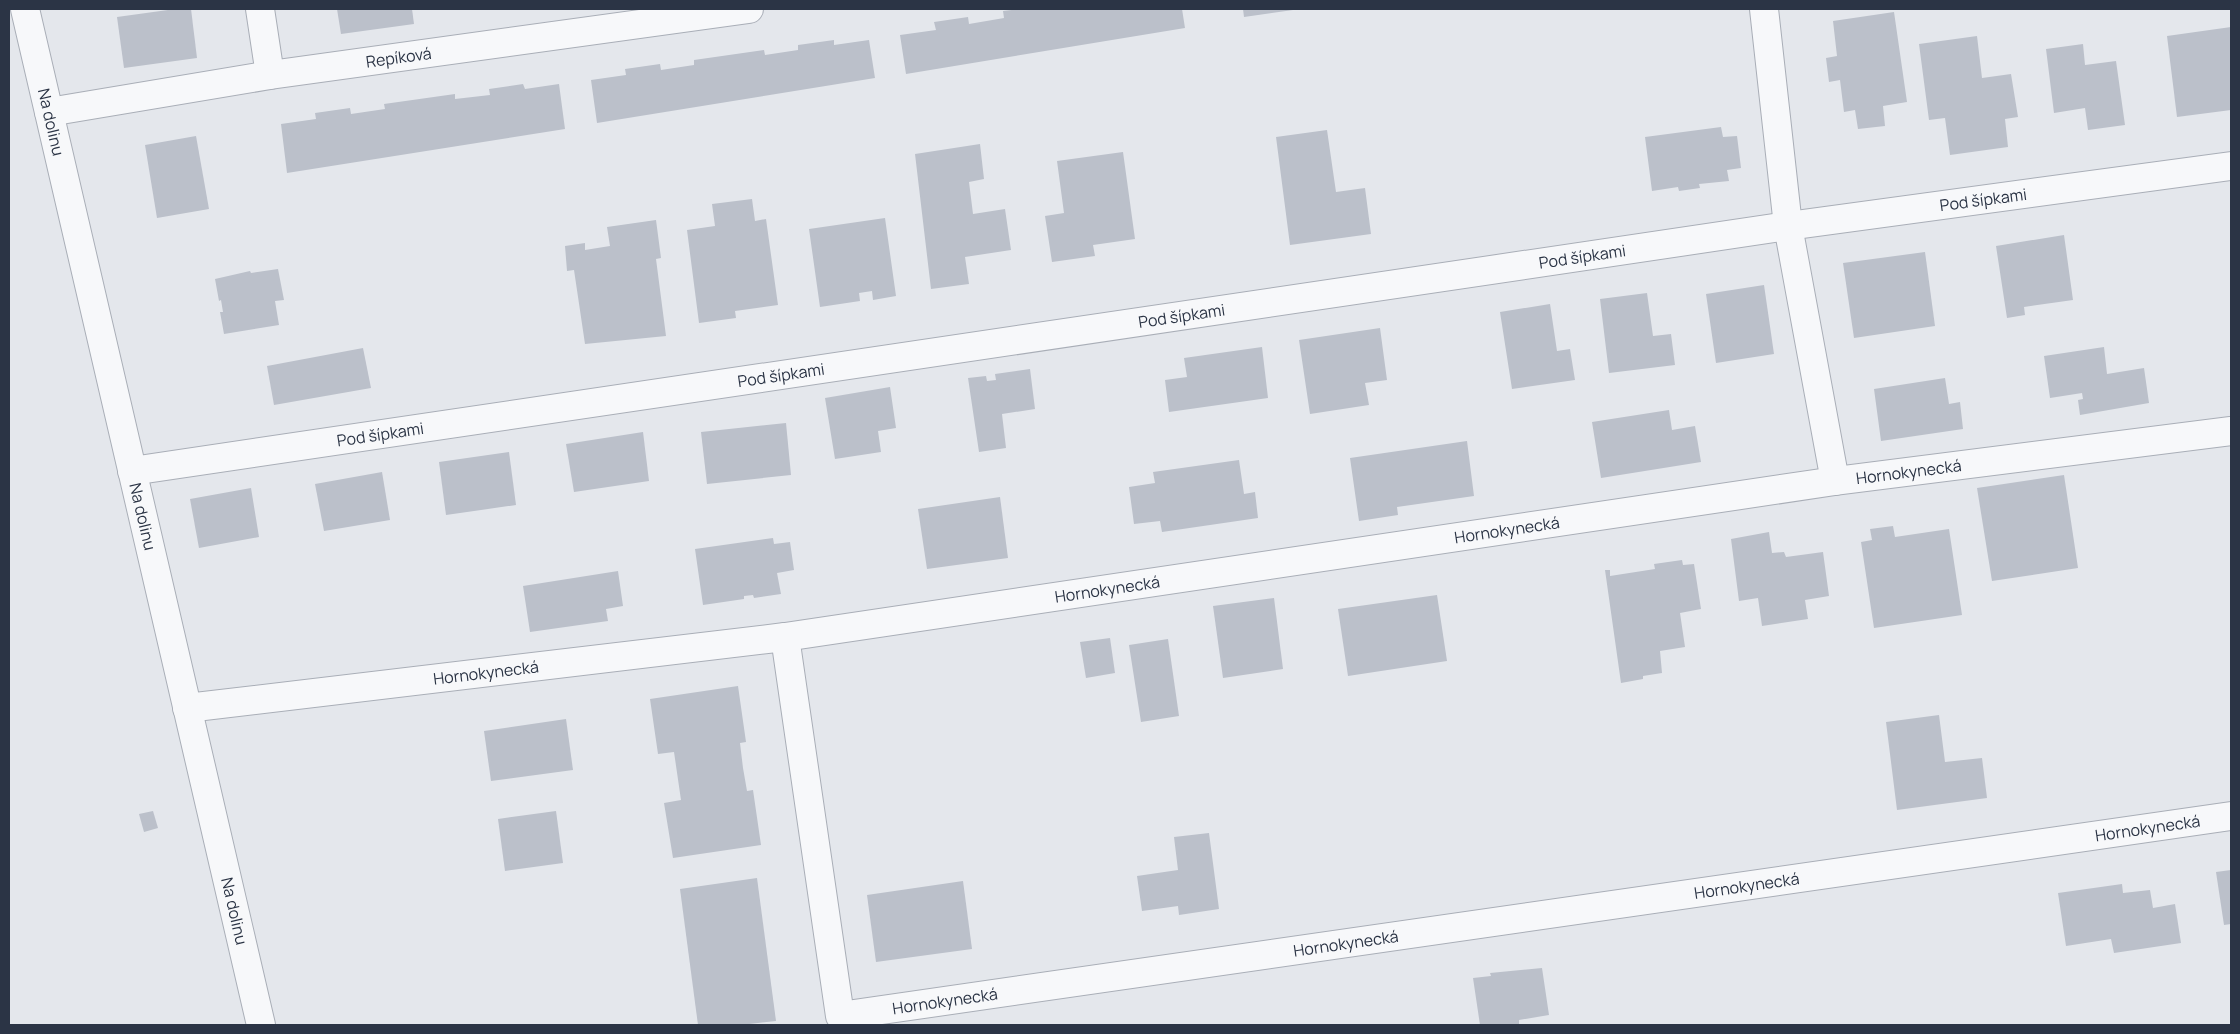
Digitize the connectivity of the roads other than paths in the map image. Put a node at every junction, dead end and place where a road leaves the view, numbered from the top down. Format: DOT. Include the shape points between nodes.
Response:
graph roads {
  1 [pos="25,9"];
  2 [pos="260,9"];
  3 [pos="749,9"];
  4 [pos="1764,9"];
  5 [pos="270,75"];
  6 [pos="49,112"];
  7 [pos="2231,166"];
  8 [pos="1788,226"];
  9 [pos="2231,431"];
  10 [pos="132,470"];
  11 [pos="1835,481"];
  12 [pos="785,638"];
  13 [pos="187,708"];
  14 [pos="2231,816"];
  15 [pos="261,1025"];
  1 -- 6 [label="street, Na dolinu"];
  2 -- 5 [label="street"];
  3 -- 5 [label="street, Repíková"];
  4 -- 8 [label="street"];
  5 -- 6 [label="street, Repíková"];
  6 -- 10 [label="street, Na dolinu"];
  7 -- 8 [label="street, Pod šípkami"];
  8 -- 10 [label="street, Pod šípkami"];
  8 -- 11 [label="street"];
  9 -- 11 [label="street, Hornokynecká"];
  10 -- 13 [label="street, Na dolinu"];
  11 -- 12 [label="street, Hornokynecká"];
  12 -- 13 [label="street, Hornokynecká"];
  12 -- 14 [label="street, Hornokynecká" via="840,1016"];
  13 -- 15 [label="street, Na dolinu"];
}
